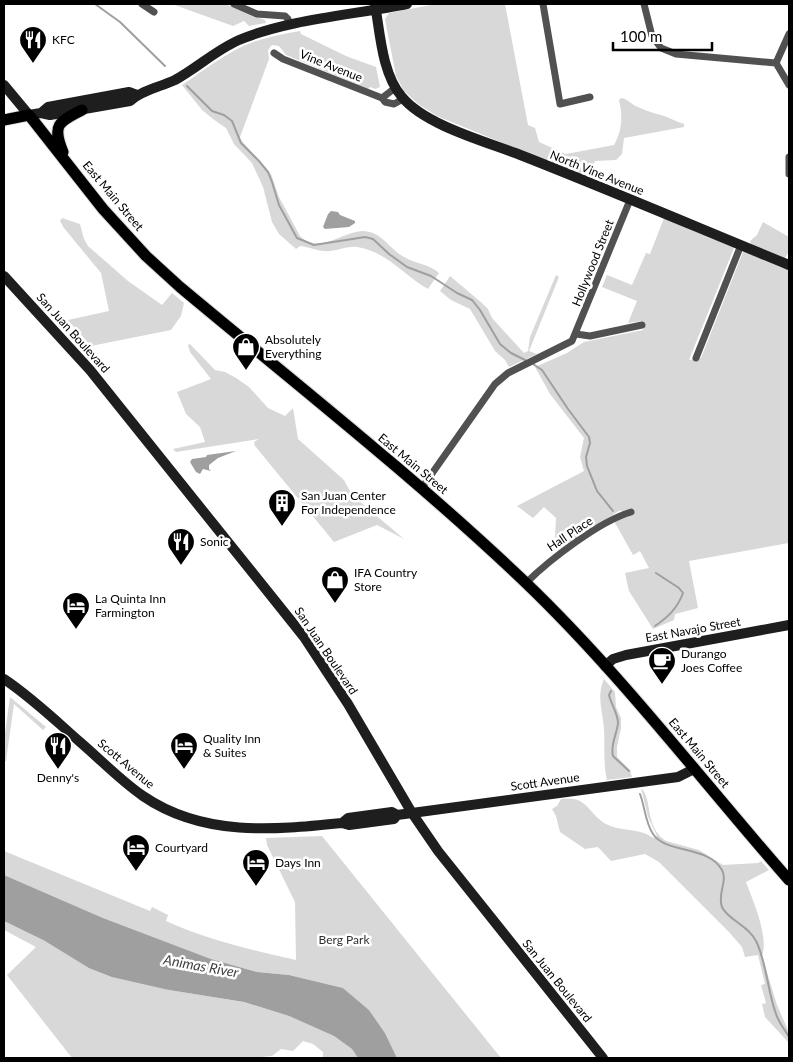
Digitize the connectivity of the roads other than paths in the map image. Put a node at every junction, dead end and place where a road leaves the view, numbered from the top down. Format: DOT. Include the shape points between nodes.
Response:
graph roads {
  1 [pos="142,4"];
  2 [pos="234,4"];
  3 [pos="407,4"];
  4 [pos="543,4"];
  5 [pos="644,4"];
  6 [pos="375,7"];
  7 [pos="154,12"];
  8 [pos="289,25"];
  9 [pos="789,34"];
  10 [pos="274,53"];
  11 [pos="776,62"];
  12 [pos="4,85"];
  13 [pos="789,85"];
  14 [pos="400,95"];
  15 [pos="137,96"];
  16 [pos="590,97"];
  17 [pos="382,98"];
  18 [pos="82,110"];
  19 [pos="35,114"];
  20 [pos="4,120"];
  21 [pos="789,157"];
  22 [pos="67,163"];
  23 [pos="789,174"];
  24 [pos="630,200"];
  25 [pos="741,245"];
  26 [pos="789,265"];
  27 [pos="4,276"];
  28 [pos="642,325"];
  29 [pos="576,334"];
  30 [pos="696,358"];
  31 [pos="421,488"];
  32 [pos="631,512"];
  33 [pos="526,583"];
  34 [pos="789,625"];
  35 [pos="605,666"];
  36 [pos="4,679"];
  37 [pos="694,769"];
  38 [pos="412,813"];
  39 [pos="789,880"];
  40 [pos="603,1058"];
  1 -- 7 [label="street"];
  2 -- 8 [label="street" via="257,14 285,16"];
  3 -- 6 [label="main road"];
  4 -- 16 [label="street" via="560,104"];
  5 -- 11 [label="street" via="652,36 661,48 676,54"];
  6 -- 8 [label="main road"];
  6 -- 14 [label="main road" via="390,80"];
  8 -- 15 [label="main road" via="238,41 175,80"];
  9 -- 11 [label="street"];
  10 -- 17 [label="street, Vine Avenue"];
  11 -- 13 [label="street"];
  12 -- 19 [label="main road, East Main Street"];
  14 -- 17 [label="street"];
  14 -- 17 [label="street, Vine Avenue" via="394,104"];
  14 -- 24 [label="main road, North Vine Avenue" via="421,113 442,124"];
  15 -- 18 [label="main road" via="130,101"];
  15 -- 19 [label="main road" via="129,92 105,96 48,107"];
  18 -- 19 [label="main road"];
  18 -- 22 [label="main road" via="57,129"];
  19 -- 20 [label="main road"];
  19 -- 22 [label="main road, East Main Street"];
  21 -- 23 [label="street"];
  22 -- 31 [label="main road, East Main Street" via="152,262"];
  24 -- 25 [label="main road, North Vine Avenue"];
  24 -- 29 [label="street, Hollywood Street"];
  25 -- 26 [label="main road, North Vine Avenue"];
  25 -- 30 [label="street"];
  27 -- 38 [label="main road, San Juan Boulevard" via="90,370 304,637"];
  28 -- 29 [label="street" via="590,336"];
  29 -- 31 [label="street" via="569,344 508,373 495,384"];
  31 -- 33 [label="main road, East Main Street"];
  32 -- 33 [label="street, Hall Place" via="595,530 551,560"];
  33 -- 35 [label="main road, East Main Street"];
  34 -- 35 [label="main road, East Navajo Street" via="626,655"];
  35 -- 37 [label="main road, East Main Street"];
  36 -- 38 [label="main road, Scott Avenue" via="136,791 173,814 232,827 278,827 342,822 357,816 392,812 397,815"];
  37 -- 38 [label="main road, Scott Avenue" via="678,776"];
  37 -- 39 [label="main road, East Main Street"];
  38 -- 40 [label="main road, San Juan Boulevard" via="455,873"];
}
